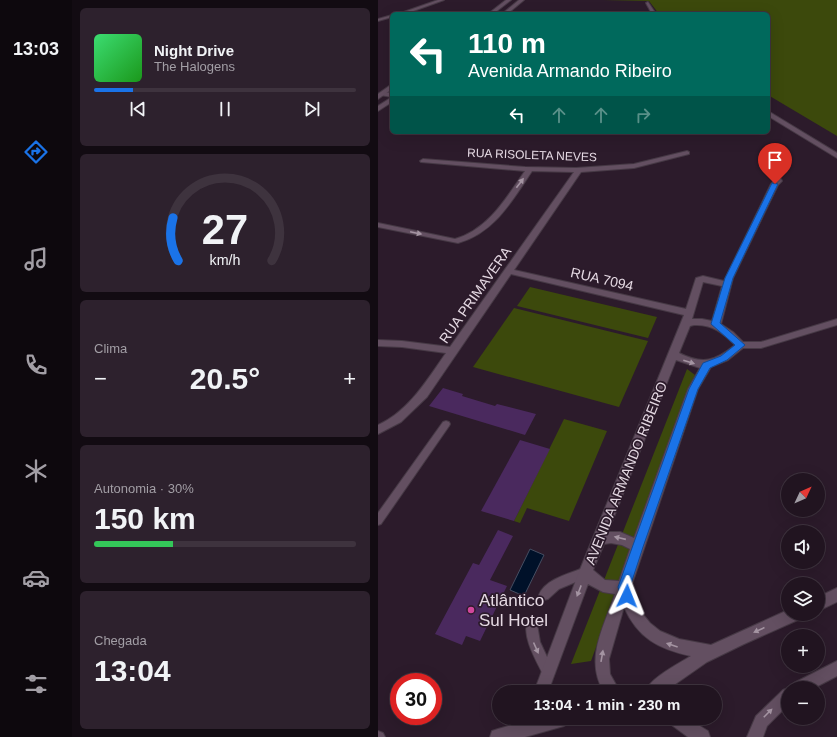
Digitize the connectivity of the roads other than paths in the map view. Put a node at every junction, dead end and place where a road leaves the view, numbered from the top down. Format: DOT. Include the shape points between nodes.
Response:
graph roads {
  1 [pos="442,0"];
  2 [pos="508,0"];
  3 [pos="522,0"];
  4 [pos="648,3"];
  5 [pos="406,12"];
  6 [pos="493,12"];
  7 [pos="507,12"];
  8 [pos="653,12"];
  9 [pos="390,17"];
  10 [pos="378,20"];
  11 [pos="390,88"];
  12 [pos="390,95"];
  13 [pos="379,96"];
  14 [pos="390,100"];
  15 [pos="378,109"];
  16 [pos="770,114"];
  17 [pos="687,153"];
  18 [pos="837,156"];
  19 [pos="423,161"];
  20 [pos="532,168"];
  21 [pos="580,169"];
  22 [pos="778,181"];
  23 [pos="378,225"];
  24 [pos="509,271"];
  25 [pos="726,284"];
  26 [pos="687,319"];
  27 [pos="837,322"];
  28 [pos="716,324"];
  29 [pos="378,343"];
  30 [pos="741,345"];
  31 [pos="452,351"];
  32 [pos="674,355"];
  33 [pos="706,365"];
  34 [pos="446,424"];
  35 [pos="381,429"];
  36 [pos="378,521"];
  37 [pos="600,539"];
  38 [pos="637,547"];
  39 [pos="586,572"];
  40 [pos="624,587"];
  41 [pos="544,595"];
  42 [pos="837,595"];
  43 [pos="825,601"];
  44 [pos="781,620"];
  45 [pos="532,622"];
  46 [pos="711,652"];
  47 [pos="837,668"];
  48 [pos="548,672"];
  49 [pos="812,681"];
  50 [pos="543,685"];
  51 [pos="609,685"];
  52 [pos="660,685"];
  53 [pos="781,702"];
  54 [pos="541,725"];
  55 [pos="684,725"];
  56 [pos="531,728"];
  57 [pos="498,737"];
  58 [pos="702,737"];
  59 [pos="755,737"];
  1 -- 5 [label="street"];
  2 -- 6 [label="street"];
  3 -- 7 [label="street"];
  4 -- 8 [label="street"];
  9 -- 10 [label="street"];
  11 -- 13 [label="street"];
  12 -- 13 [label="street"];
  14 -- 15 [label="street"];
  16 -- 18 [label="street"];
  17 -- 21 [label="street, RUA RISOLETA NEVES" via="637,166"];
  19 -- 20 [label="street, RUA RISOLETA NEVES"];
  20 -- 21 [label="street, RUA RISOLETA NEVES"];
  23 -- 20 [label="street, one-way" via="456,241 465,239 490,223"];
  21 -- 24 [label="street, RUA PRIMAVERA"];
  22 -- 25 [label="street"];
  24 -- 26 [label="street, RUA 7094"];
  24 -- 31 [label="street, RUA PRIMAVERA"];
  25 -- 26 [label="street, AVENIDA ARMANDO RIBEIRO" via="700,279"];
  25 -- 28 [label="street"];
  26 -- 28 [label="street"];
  26 -- 32 [label="street, AVENIDA ARMANDO RIBEIRO"];
  27 -- 30 [label="street" via="762,345"];
  28 -- 30 [label="street"];
  29 -- 31 [label="street"];
  30 -- 33 [label="street" via="724,358"];
  31 -- 35 [label="street, RUA PRIMAVERA" via="412,406"];
  32 -- 33 [label="street, one-way" via="689,363"];
  32 -- 37 [label="street, AVENIDA ARMANDO RIBEIRO"];
  33 -- 38 [label="street" via="693,389"];
  34 -- 36 [label="lane"];
  38 -- 37 [label="street, one-way" via="622,537"];
  37 -- 39 [label="street, AVENIDA ARMANDO RIBEIRO"];
  38 -- 40 [label="street"];
  39 -- 40 [label="street" via="596,583 604,587"];
  39 -- 41 [label="lane" via="555,585"];
  39 -- 48 [label="street, AVENIDA ARMANDO RIBEIRO, one-way"];
  46 -- 40 [label="street, one-way" via="683,648 667,643 652,634 638,620 629,605"];
  51 -- 40 [label="street, one-way" via="601,666 602,653"];
  42 -- 43 [label="street"];
  44 -- 46 [label="street, one-way"];
  45 -- 48 [label="lane, one-way" via="533,642"];
  46 -- 52 [label="street"];
  47 -- 49 [label="street"];
  48 -- 50 [label="street, AVENIDA ARMANDO RIBEIRO"];
  59 -- 53 [label="street, one-way" via="761,721"];
  54 -- 56 [label="street"];
  55 -- 58 [label="street"];
  56 -- 57 [label="street"];
}
